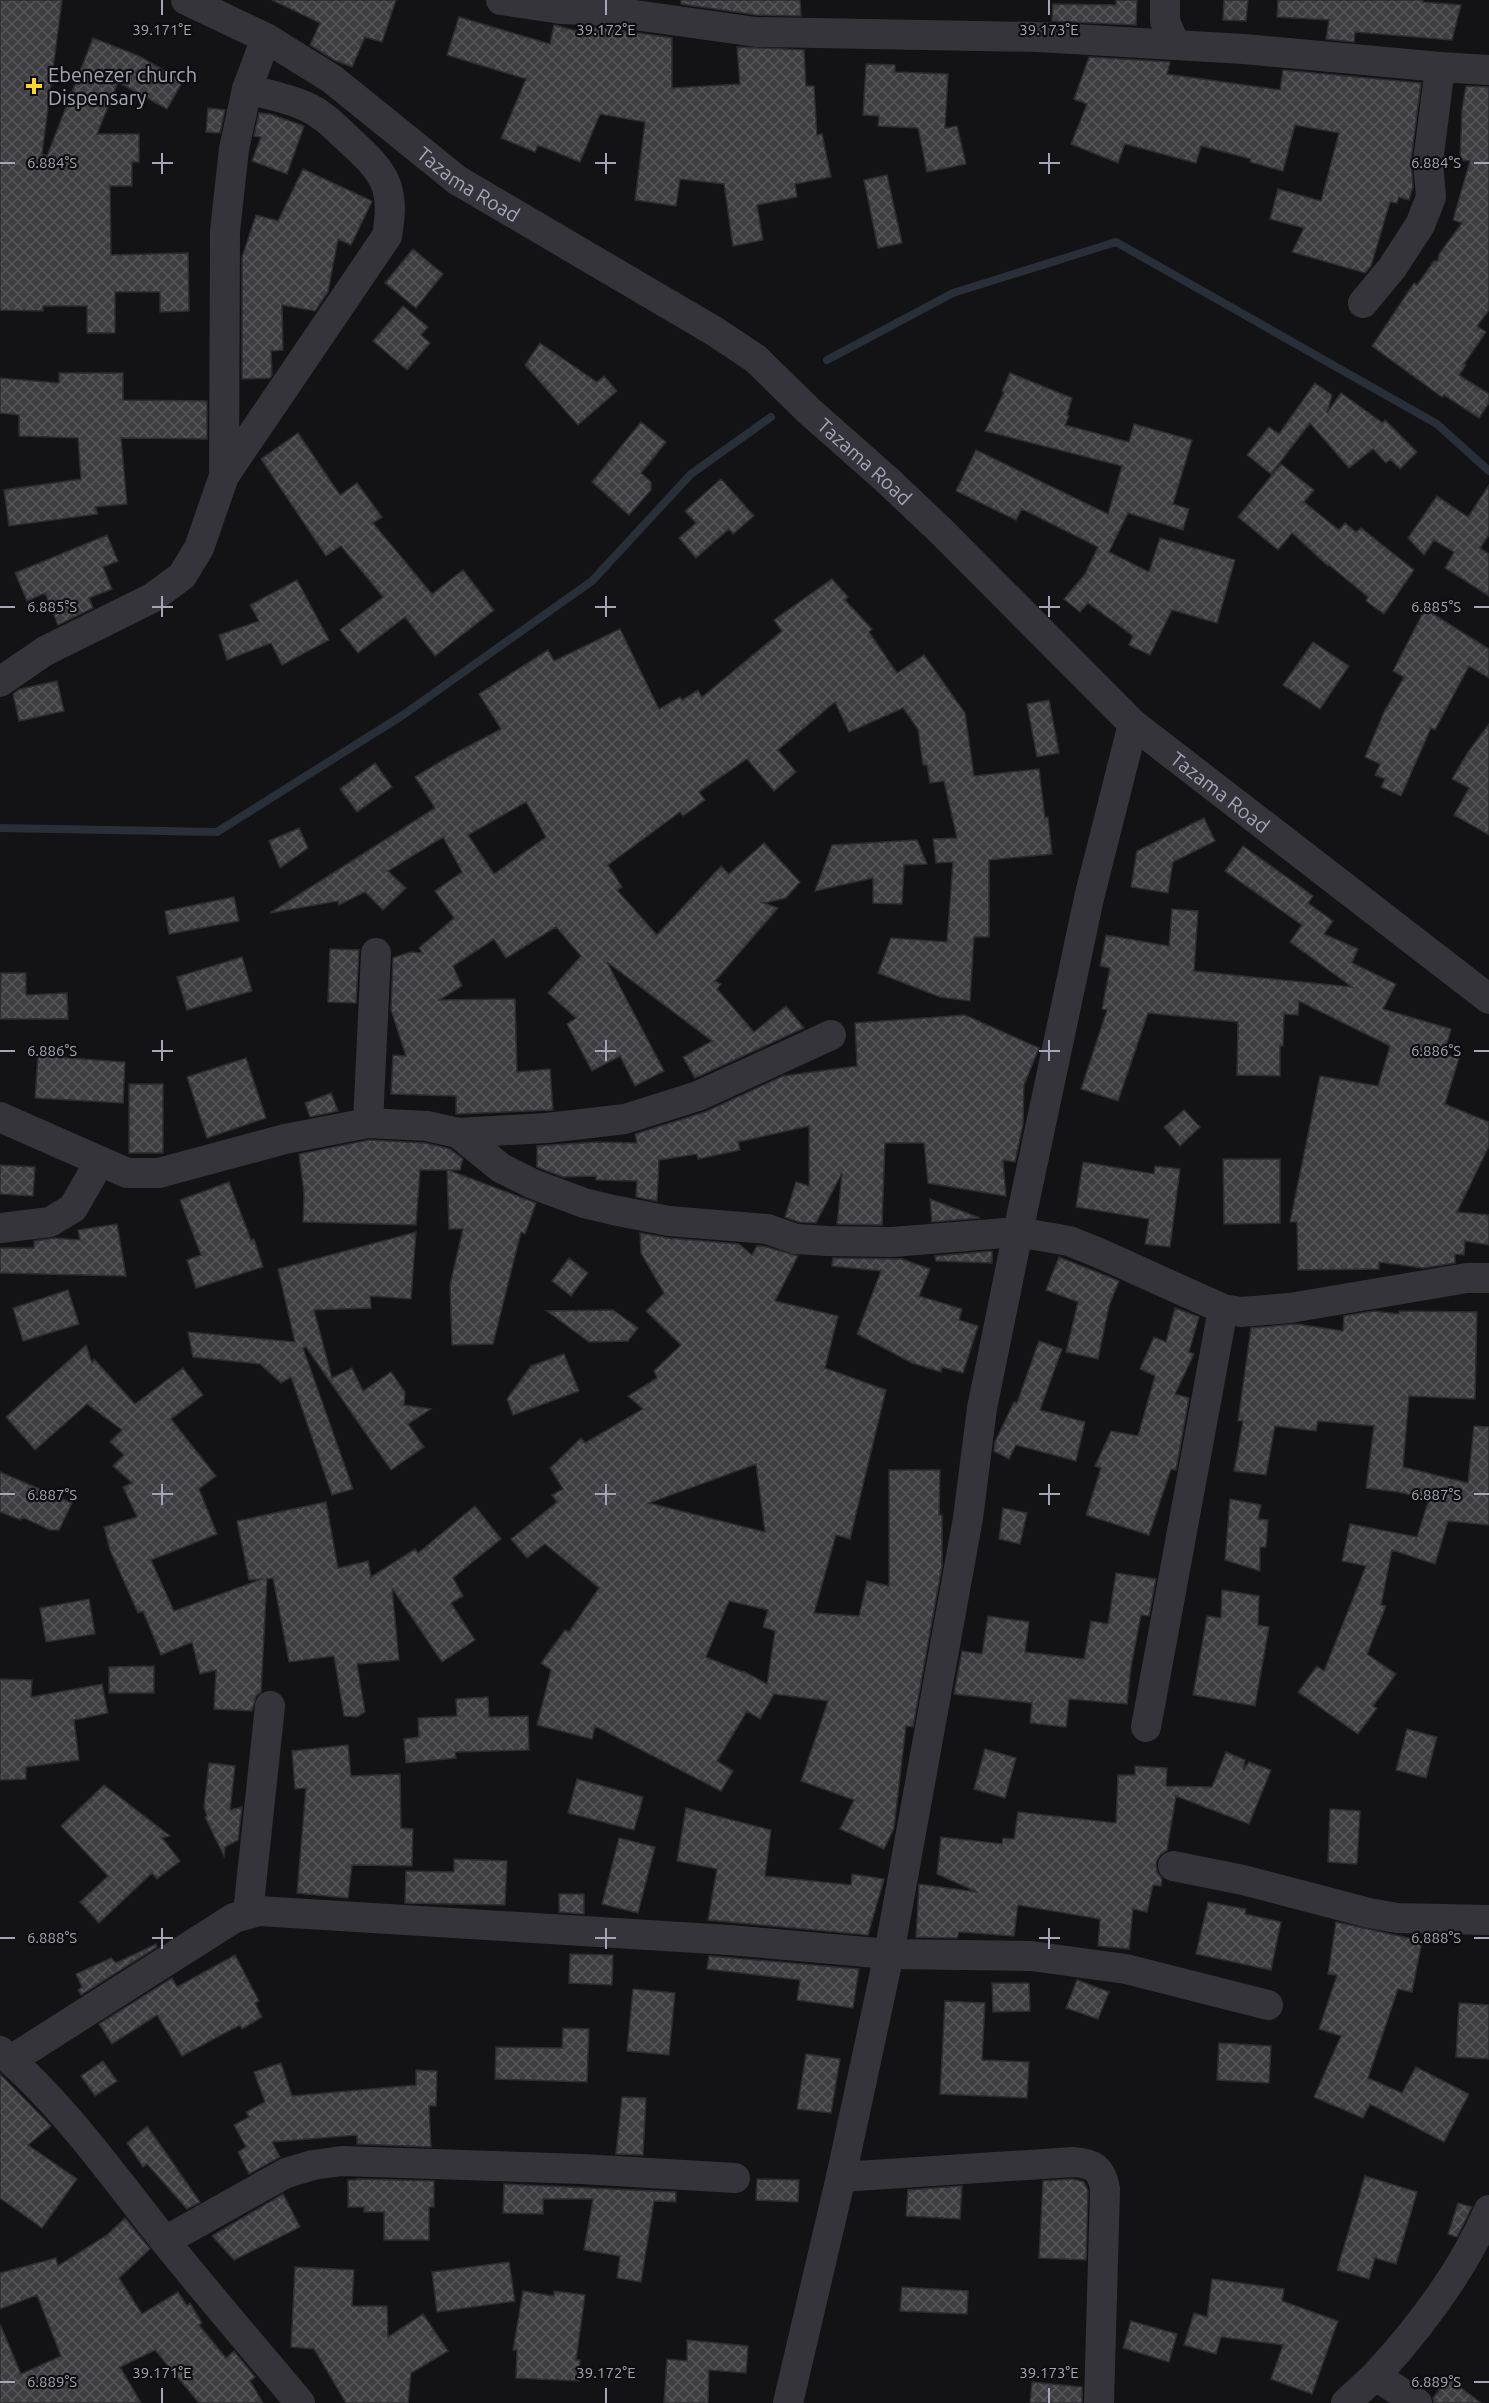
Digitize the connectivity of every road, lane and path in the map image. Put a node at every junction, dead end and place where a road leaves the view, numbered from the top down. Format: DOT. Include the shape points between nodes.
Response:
graph roads {
  1 [pos="186,0"];
  2 [pos="501,0"];
  3 [pos="1165,0"];
  4 [pos="266,38"];
  5 [pos="1175,45"];
  6 [pos="1440,67"];
  7 [pos="1489,70"];
  8 [pos="247,88"];
  9 [pos="1363,303"];
  10 [pos="224,476"];
  11 [pos="0,682"];
  12 [pos="1133,724"];
  13 [pos="376,953"];
  14 [pos="1489,999"];
  15 [pos="831,1035"];
  16 [pos="0,1117"];
  17 [pos="368,1123"];
  18 [pos="458,1133"];
  19 [pos="100,1161"];
  20 [pos="0,1227"];
  21 [pos="1018,1232"];
  22 [pos="1489,1278"];
  23 [pos="1223,1309"];
  24 [pos="270,1706"];
  25 [pos="1146,1727"];
  26 [pos="1173,1866"];
  27 [pos="248,1913"];
  28 [pos="1489,1920"];
  29 [pos="889,1954"];
  30 [pos="1268,2005"];
  31 [pos="5,2055"];
  32 [pos="841,2177"];
  33 [pos="735,2178"];
  34 [pos="1489,2210"];
  35 [pos="165,2241"];
  36 [pos="1482,2246"];
  37 [pos="1376,2376"];
  38 [pos="300,2403"];
  39 [pos="788,2403"];
  40 [pos="1099,2403"];
  41 [pos="1346,2403"];
  42 [pos="1417,2403"];
  1 -- 4 [label="street, Tazama Road"];
  2 -- 5 [label="street" via="756,32 1038,37"];
  3 -- 5 [label="street" via="1165,21"];
  4 -- 8 [label="street"];
  4 -- 12 [label="street, Tazama Road" via="333,79 457,180 756,359 941,531"];
  5 -- 6 [label="street"];
  6 -- 7 [label="street"];
  6 -- 9 [label="street" via="1428,162 1431,197 1416,232"];
  8 -- 10 [label="street" via="234,149 225,231"];
  8 -- 10 [label="street" via="322,115 375,164 387,183 392,211 387,236"];
  10 -- 11 [label="street" via="199,548 182,576 152,598 45,651"];
  12 -- 14 [label="street, Tazama Road"];
  12 -- 21 [label="street" via="1089,897"];
  13 -- 17 [label="street"];
  15 -- 18 [label="street" via="698,1096 625,1119"];
  16 -- 19 [label="street"];
  17 -- 18 [label="street" via="426,1126"];
  17 -- 19 [label="street" via="285,1139 159,1173 127,1173"];
  18 -- 21 [label="street" via="501,1168 533,1184 584,1203 669,1221 767,1229 796,1239 828,1241 892,1242"];
  19 -- 20 [label="street" via="73,1208 50,1222"];
  21 -- 23 [label="street" via="1069,1241 1099,1252"];
  21 -- 29 [label="street" via="982,1408 969,1518"];
  22 -- 23 [label="street" via="1467,1278 1290,1308 1241,1312"];
  23 -- 25 [label="street"];
  24 -- 27 [label="street"];
  26 -- 28 [label="street" via="1397,1918"];
  27 -- 29 [label="street" via="276,1911"];
  27 -- 31 [label="street"];
  29 -- 30 [label="street" via="1042,1957 1126,1969"];
  29 -- 32 [label="street"];
  31 -- 35 [label="street" via="27,2074 98,2155"];
  32 -- 39 [label="street"];
  32 -- 40 [label="street" via="1073,2162 1094,2166 1103,2175 1105,2189"];
  33 -- 35 [label="street" via="342,2161 286,2173"];
  34 -- 36 [label="street"];
  35 -- 38 [label="street"];
  36 -- 37 [label="street"];
  37 -- 41 [label="street"];
  37 -- 42 [label="street"];
}
